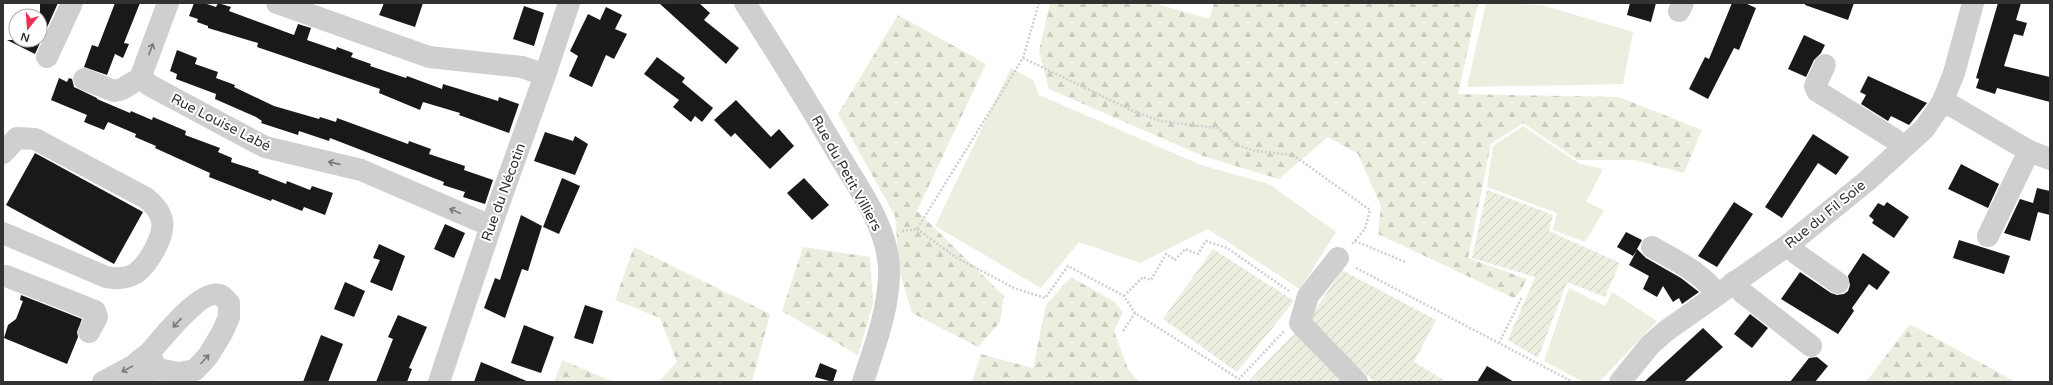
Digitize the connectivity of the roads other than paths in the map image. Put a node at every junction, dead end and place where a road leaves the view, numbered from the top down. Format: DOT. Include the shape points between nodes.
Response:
graph roads {
  1 [pos="72,3"];
  2 [pos="168,3"];
  3 [pos="276,3"];
  4 [pos="569,3"];
  5 [pos="745,3"];
  6 [pos="1973,3"];
  7 [pos="47,57"];
  8 [pos="1825,65"];
  9 [pos="545,75"];
  10 [pos="142,77"];
  11 [pos="84,79"];
  12 [pos="1942,103"];
  13 [pos="1903,147"];
  14 [pos="2029,151"];
  15 [pos="3,153"];
  16 [pos="2050,159"];
  17 [pos="491,226"];
  18 [pos="3,233"];
  19 [pos="1988,236"];
  20 [pos="1788,245"];
  21 [pos="1652,247"];
  22 [pos="1338,258"];
  23 [pos="3,276"];
  24 [pos="1838,283"];
  25 [pos="1726,288"];
  26 [pos="89,332"];
  27 [pos="1811,346"];
  28 [pos="103,382"];
  29 [pos="133,382"];
  30 [pos="439,382"];
  31 [pos="863,382"];
  32 [pos="1357,382"];
  33 [pos="1620,382"];
  1 -- 7 [label="street"];
  10 -- 2 [label="street, one-way"];
  3 -- 9 [label="street" via="429,57 522,67"];
  4 -- 9 [label="street, Rue du Nécotin"];
  5 -- 31 [label="street, Rue du Petit Villiers" via="814,112 866,201 881,233 889,276 884,312"];
  6 -- 12 [label="street, Rue du Fil Soie" via="1954,74"];
  8 -- 13 [label="street" via="1815,86 1817,90"];
  9 -- 17 [label="street, Rue du Nécotin"];
  10 -- 11 [label="street" via="114,91"];
  17 -- 10 [label="street, Rue Louise Labé, one-way" via="361,170 265,147 149,85"];
  12 -- 13 [label="street, Rue du Fil Soie" via="1924,128"];
  12 -- 14 [label="street" via="1954,107"];
  13 -- 20 [label="street, Rue du Fil Soie" via="1868,180"];
  14 -- 16 [label="street"];
  14 -- 19 [label="street"];
  15 -- 18 [label="street" via="17,138 35,139 146,198 154,204 163,223 162,235 148,263 129,277 118,279 106,277"];
  17 -- 30 [label="street, Rue du Nécotin"];
  20 -- 24 [label="street"];
  20 -- 25 [label="street, Rue du Fil Soie"];
  21 -- 25 [label="street" via="1691,269 1709,283"];
  22 -- 32 [label="street" via="1305,302 1300,323"];
  23 -- 26 [label="street" via="95,311 97,317"];
  25 -- 27 [label="street" via="1743,292"];
  25 -- 33 [label="street, Rue du Fil Soie" via="1650,345"];
  29 -- 28 [label="street, one-way" via="153,361 133,366"];
}
